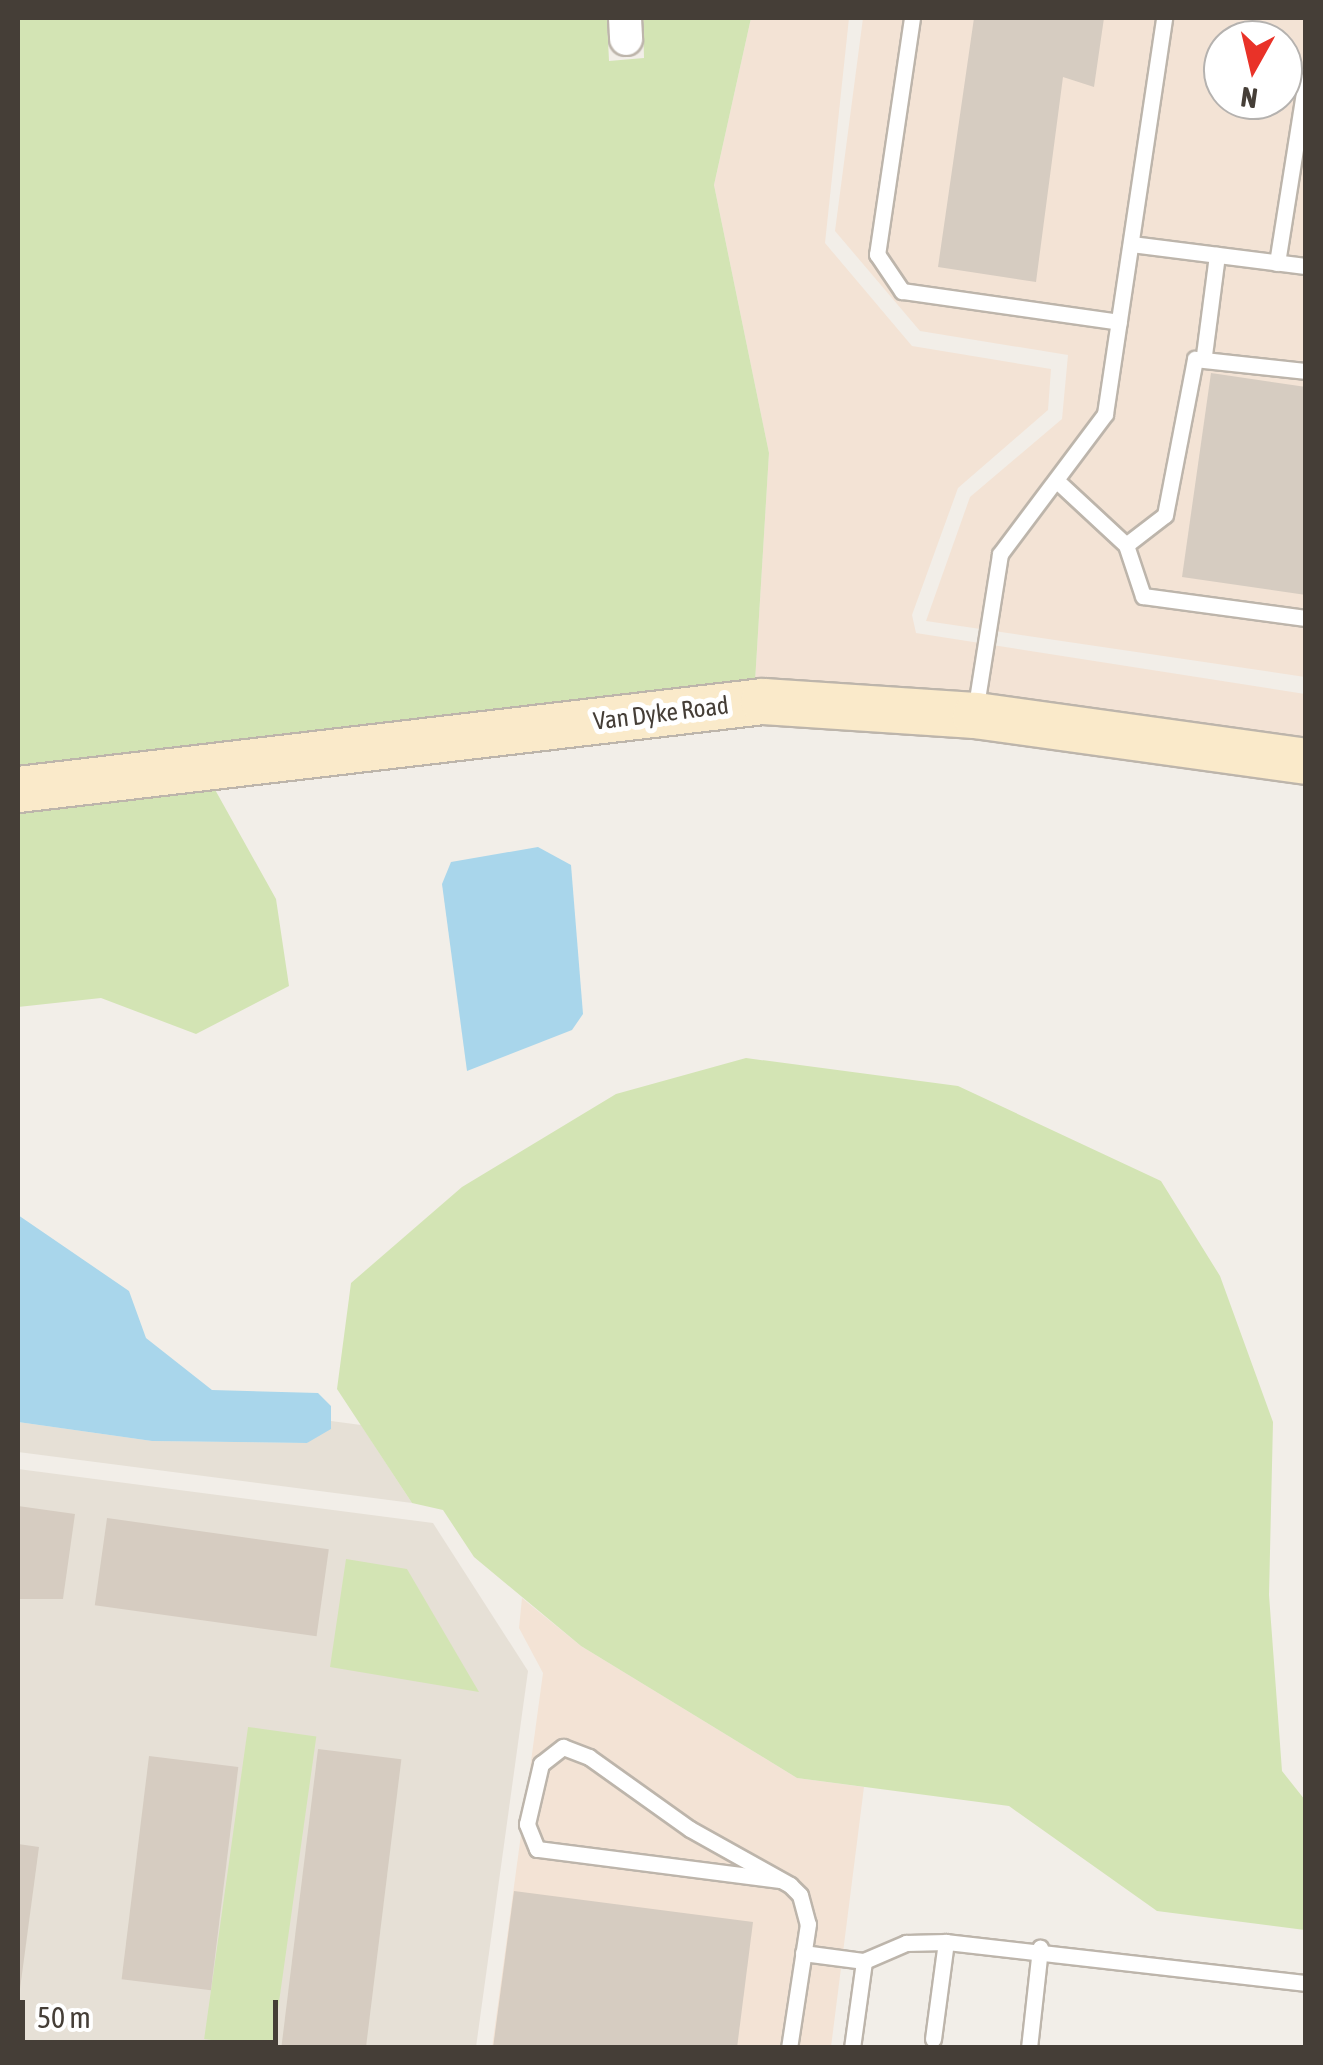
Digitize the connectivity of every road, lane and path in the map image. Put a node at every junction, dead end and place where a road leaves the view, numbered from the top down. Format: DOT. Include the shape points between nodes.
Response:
graph roads {
  1 [pos="912,18"];
  2 [pos="1164,18"];
  3 [pos="1306,80"];
  4 [pos="1131,244"];
  5 [pos="1217,255"];
  6 [pos="1278,262"];
  7 [pos="1306,266"];
  8 [pos="1119,322"];
  9 [pos="1204,355"];
  10 [pos="1306,371"];
  11 [pos="1056,480"];
  12 [pos="1126,545"];
  13 [pos="1306,618"];
  14 [pos="974,715"];
  15 [pos="1306,760"];
  16 [pos="18,789"];
  17 [pos="780,1880"];
  18 [pos="946,1942"];
  19 [pos="1040,1948"];
  20 [pos="803,1953"];
  21 [pos="864,1961"];
  22 [pos="1306,1984"];
  23 [pos="933,2039"];
  24 [pos="789,2048"];
  25 [pos="852,2048"];
  26 [pos="1029,2048"];
  1 -- 8 [label="lane" via="877,254 885,266 902,290"];
  2 -- 4 [label="lane"];
  3 -- 6 [label="lane"];
  4 -- 5 [label="lane"];
  4 -- 8 [label="lane"];
  5 -- 6 [label="lane"];
  5 -- 9 [label="lane"];
  6 -- 7 [label="lane"];
  8 -- 11 [label="lane" via="1106,414"];
  9 -- 10 [label="lane"];
  9 -- 12 [label="lane" via="1189,368 1165,515"];
  11 -- 12 [label="lane"];
  11 -- 14 [label="lane" via="1000,554"];
  12 -- 13 [label="lane" via="1143,596"];
  14 -- 15 [label="street, Van Dyke Road"];
  14 -- 16 [label="street, Van Dyke Road" via="763,701"];
  17 -- 17 [label="lane" via="580,1753 562,1748 541,1764 527,1824 537,1849"];
  17 -- 20 [label="lane" via="807,1909"];
  18 -- 19 [label="lane"];
  18 -- 21 [label="lane" via="906,1943"];
  18 -- 23 [label="lane"];
  19 -- 22 [label="lane"];
  19 -- 26 [label="lane"];
  20 -- 21 [label="lane"];
  20 -- 24 [label="lane"];
  21 -- 25 [label="lane"];
}
